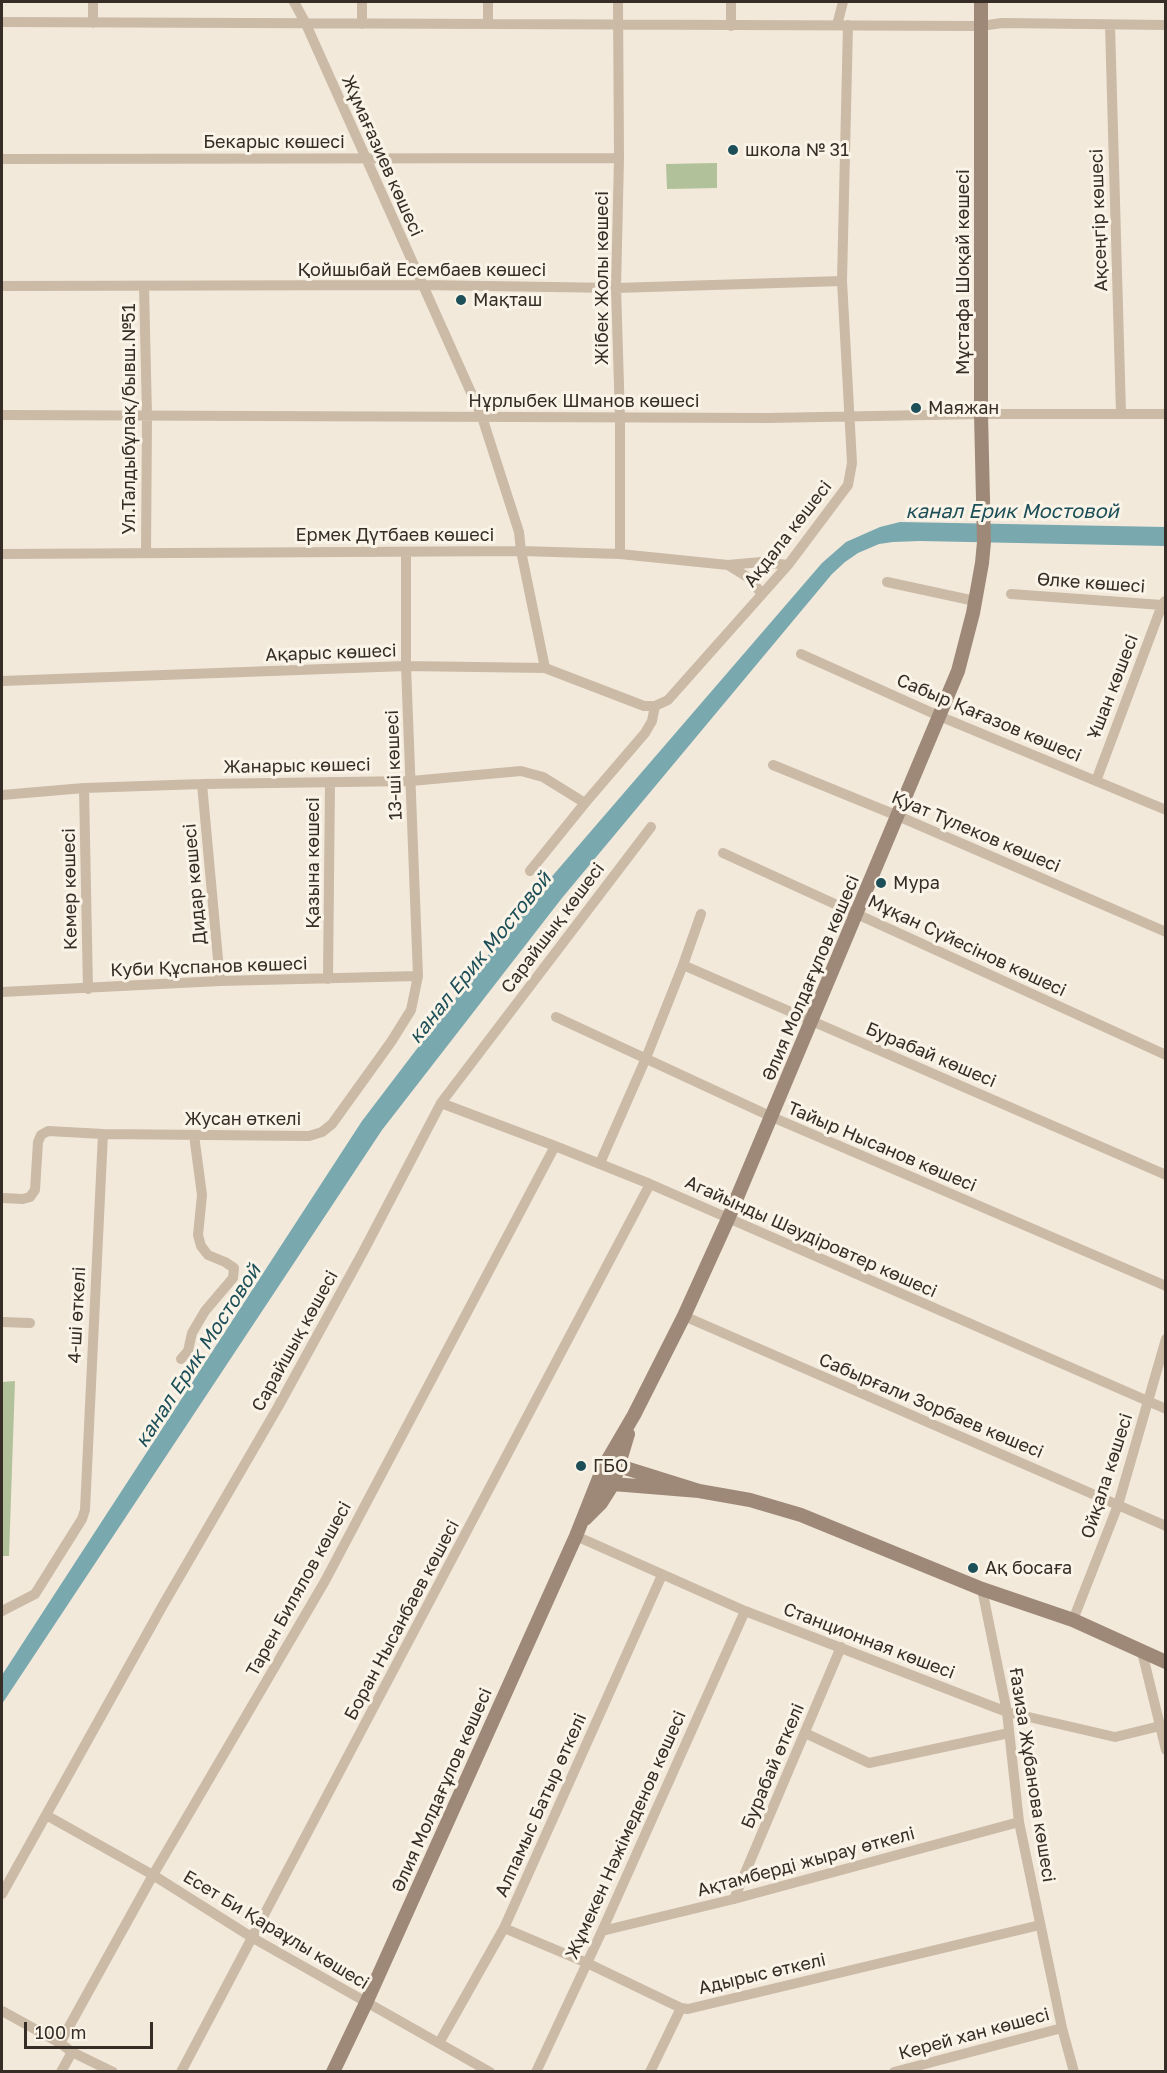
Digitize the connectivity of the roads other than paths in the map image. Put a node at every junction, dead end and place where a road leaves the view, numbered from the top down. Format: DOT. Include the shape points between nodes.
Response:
graph roads {
  1 [pos="93,2"];
  2 [pos="294,2"];
  3 [pos="362,2"];
  4 [pos="488,2"];
  5 [pos="618,2"];
  6 [pos="731,2"];
  7 [pos="843,2"];
  8 [pos="981,2"];
  9 [pos="2,22"];
  10 [pos="305,22"];
  11 [pos="93,23"];
  12 [pos="362,24"];
  13 [pos="488,24"];
  14 [pos="618,25"];
  15 [pos="843,25"];
  16 [pos="1110,25"];
  17 [pos="1166,25"];
  18 [pos="731,26"];
  19 [pos="981,26"];
  20 [pos="619,158"];
  21 [pos="2,159"];
  22 [pos="365,159"];
  23 [pos="842,282"];
  24 [pos="422,285"];
  25 [pos="2,286"];
  26 [pos="144,286"];
  27 [pos="616,288"];
  28 [pos="981,414"];
  29 [pos="1121,414"];
  30 [pos="1166,414"];
  31 [pos="2,415"];
  32 [pos="147,416"];
  33 [pos="849,416"];
  34 [pos="482,417"];
  35 [pos="620,418"];
  36 [pos="984,542"];
  37 [pos="521,551"];
  38 [pos="406,552"];
  39 [pos="146,553"];
  40 [pos="2,554"];
  41 [pos="620,554"];
  42 [pos="728,565"];
  43 [pos="788,565"];
  44 [pos="887,582"];
  45 [pos="762,594"];
  46 [pos="1011,594"];
  47 [pos="975,601"];
  48 [pos="1164,603"];
  49 [pos="801,654"];
  50 [pos="406,666"];
  51 [pos="545,668"];
  52 [pos="2,681"];
  53 [pos="656,706"];
  54 [pos="939,716"];
  55 [pos="772,765"];
  56 [pos="411,781"];
  57 [pos="1096,781"];
  58 [pos="330,782"];
  59 [pos="202,784"];
  60 [pos="84,788"];
  61 [pos="2,795"];
  62 [pos="585,803"];
  63 [pos="1166,810"];
  64 [pos="898,816"];
  65 [pos="651,827"];
  66 [pos="723,853"];
  67 [pos="530,871"];
  68 [pos="701,914"];
  69 [pos="857,914"];
  70 [pos="1166,933"];
  71 [pos="683,965"];
  72 [pos="418,976"];
  73 [pos="328,980"];
  74 [pos="220,981"];
  75 [pos="88,989"];
  76 [pos="2,992"];
  77 [pos="556,1017"];
  78 [pos="812,1022"];
  79 [pos="1166,1055"];
  80 [pos="646,1058"];
  81 [pos="441,1103"];
  82 [pos="772,1117"];
  83 [pos="103,1134"];
  84 [pos="194,1135"];
  85 [pos="555,1146"];
  86 [pos="600,1163"];
  87 [pos="1166,1175"];
  88 [pos="650,1184"];
  89 [pos="2,1198"];
  90 [pos="728,1218"];
  91 [pos="1166,1286"];
  92 [pos="684,1316"];
  93 [pos="2,1322"];
  94 [pos="30,1323"];
  95 [pos="1166,1340"];
  96 [pos="181,1359"];
  97 [pos="1147,1401"];
  98 [pos="1166,1409"];
  99 [pos="634,1415"];
  100 [pos="619,1466"];
  101 [pos="603,1468"];
  102 [pos="649,1482"];
  103 [pos="613,1484"];
  104 [pos="600,1503"];
  105 [pos="1118,1505"];
  106 [pos="581,1523"];
  107 [pos="1166,1526"];
  108 [pos="576,1536"];
  109 [pos="662,1575"];
  110 [pos="982,1589"];
  111 [pos="2,1611"];
  112 [pos="745,1611"];
  113 [pos="1073,1620"];
  114 [pos="841,1647"];
  115 [pos="1142,1652"];
  116 [pos="1166,1662"];
  117 [pos="1006,1712"];
  118 [pos="1160,1726"];
  119 [pos="805,1733"];
  120 [pos="1009,1733"];
  121 [pos="1166,1750"];
  122 [pos="46,1815"];
  123 [pos="1019,1822"];
  124 [pos="153,1875"];
  125 [pos="2,1894"];
  126 [pos="734,1899"];
  127 [pos="1040,1925"];
  128 [pos="504,1928"];
  129 [pos="602,1931"];
  130 [pos="253,1938"];
  131 [pos="587,1963"];
  132 [pos="366,2003"];
  133 [pos="681,2008"];
  134 [pos="2,2011"];
  135 [pos="1062,2028"];
  136 [pos="60,2043"];
  137 [pos="440,2043"];
  138 [pos="72,2052"];
  139 [pos="61,2072"];
  140 [pos="113,2072"];
  141 [pos="181,2072"];
  142 [pos="333,2072"];
  143 [pos="490,2072"];
  144 [pos="536,2072"];
  145 [pos="650,2072"];
  146 [pos="894,2072"];
  147 [pos="1074,2072"];
  1 -- 11 [label="street"];
  2 -- 10 [label="street, Жұмағазиев көшесі"];
  3 -- 12 [label="street"];
  4 -- 13 [label="street"];
  5 -- 14 [label="street, Жібек Жолы көшесі"];
  6 -- 18 [label="street"];
  7 -- 15 [label="street, Ақдала көшесі"];
  8 -- 19 [label="main road, Мұстафа Шоқай көшесi"];
  9 -- 11 [label="street"];
  10 -- 11 [label="street"];
  10 -- 12 [label="street"];
  10 -- 22 [label="street, Жұмағазиев көшесі"];
  12 -- 13 [label="street"];
  13 -- 14 [label="street"];
  14 -- 18 [label="street"];
  14 -- 20 [label="street, Жібек Жолы көшесі"];
  15 -- 18 [label="street"];
  15 -- 19 [label="street"];
  15 -- 23 [label="street, Ақдала көшесі"];
  16 -- 17 [label="street"];
  16 -- 19 [label="street"];
  16 -- 29 [label="street, Ақсеңгір көшесі"];
  19 -- 28 [label="main road, Мұстафа Шоқай көшесi"];
  20 -- 22 [label="street, Бекарыс көшесі"];
  20 -- 27 [label="street, Жібек Жолы көшесі"];
  21 -- 22 [label="street, Бекарыс көшесі"];
  22 -- 24 [label="street, Жұмағазиев көшесі"];
  23 -- 27 [label="street, Қойшыбай Есембаев көшесі"];
  23 -- 33 [label="street, Ақдала көшесі"];
  24 -- 26 [label="street, Қойшыбай Есембаев көшесі"];
  24 -- 27 [label="street, Қойшыбай Есембаев көшесі"];
  24 -- 34 [label="street, Жұмағазиев көшесі"];
  25 -- 26 [label="street, Қойшыбай Есембаев көшесі"];
  26 -- 32 [label="street, Ул.Талдыбұлақ/бывш.№51"];
  27 -- 35 [label="street, Жібек Жолы көшесі"];
  28 -- 29 [label="street, Нұрлыбек Шманов көшесі"];
  28 -- 33 [label="street, Нұрлыбек Шманов көшесі"];
  28 -- 36 [label="main road, Мұстафа Шоқай көшесi"];
  29 -- 30 [label="street, Нұрлыбек Шманов көшесі"];
  31 -- 32 [label="street, Нұрлыбек Шманов көшесі"];
  32 -- 34 [label="street, Нұрлыбек Шманов көшесі"];
  32 -- 39 [label="street, Ул.Талдыбұлақ/бывш.№51"];
  33 -- 35 [label="street, Нұрлыбек Шманов көшесі"];
  33 -- 43 [label="street, Ақдала көшесі" via="852,463 848,485"];
  34 -- 35 [label="street, Нұрлыбек Шманов көшесі"];
  34 -- 37 [label="street, Жұмағазиев көшесі" via="519,532"];
  35 -- 41 [label="street, Жібек Жолы көшесі"];
  36 -- 47 [label="main road, Әлия Молдағұлов көшесі"];
  37 -- 38 [label="street, Ермек Дүтбаев көшесi"];
  37 -- 41 [label="street, Ермек Дүтбаев көшесi"];
  37 -- 51 [label="street, Жұмағазиев көшесі"];
  38 -- 39 [label="street, Ермек Дүтбаев көшесi"];
  38 -- 50 [label="street, 13-ші көшесi"];
  39 -- 40 [label="street, Ермек Дүтбаев көшесi"];
  41 -- 42 [label="street, Ермек Дүтбаев көшесi"];
  42 -- 43 [label="street, Ермек Дүтбаев көшесi"];
  42 -- 45 [label="street" via="749,578"];
  43 -- 45 [label="street, Ақдала көшесі"];
  44 -- 47 [label="street"];
  45 -- 53 [label="street, Ақдала көшесі" via="668,700"];
  46 -- 48 [label="street, Өлке көшесі"];
  47 -- 54 [label="main road, Әлия Молдағұлов көшесі" via="958,671"];
  48 -- 57 [label="street, Ұшан көшесі"];
  49 -- 54 [label="street, Сабыр Қағазов көшесі"];
  50 -- 51 [label="street, Ақарыс көшесi"];
  50 -- 52 [label="street, Ақарыс көшесi"];
  50 -- 56 [label="street, 13-ші көшесi"];
  51 -- 53 [label="street, Ақарыс көшесi" via="644,706"];
  53 -- 62 [label="street, Ақдала көшесі" via="645,733"];
  54 -- 57 [label="street, Сабыр Қағазов көшесі"];
  54 -- 64 [label="main road, Әлия Молдағұлов көшесі"];
  55 -- 64 [label="street, Қуат Түлеков көшесі"];
  56 -- 58 [label="street, Жанарыс көшесі"];
  56 -- 62 [label="street, Жанарыс көшесі" via="521,771 543,777"];
  56 -- 72 [label="street, 13-ші көшесi"];
  57 -- 63 [label="street, Сабыр Қағазов көшесі"];
  58 -- 59 [label="street, Жанарыс көшесі"];
  58 -- 73 [label="street, Қазына көшесі"];
  59 -- 60 [label="street, Жанарыс көшесі"];
  59 -- 74 [label="street, Дидар көшесі"];
  60 -- 61 [label="street, Жанарыс көшесі"];
  60 -- 75 [label="street, Кемер көшесі"];
  62 -- 67 [label="street, Ақдала көшесі"];
  64 -- 69 [label="main road, Әлия Молдағұлов көшесі"];
  64 -- 70 [label="street, Қуат Түлеков көшесі"];
  65 -- 81 [label="street, Сарайшық көшесі"];
  66 -- 69 [label="street, Мұқан Сүйесінов көшесі"];
  68 -- 71 [label="street"];
  69 -- 78 [label="main road, Әлия Молдағұлов көшесі"];
  69 -- 79 [label="street, Мұқан Сүйесінов көшесі"];
  71 -- 78 [label="street, Бурабай көшесi"];
  71 -- 80 [label="street"];
  72 -- 73 [label="street, Куби Құспанов көшесi"];
  72 -- 84 [label="street, Жусан өткелі" via="411,1010 332,1124 322,1132 309,1136"];
  73 -- 74 [label="street, Куби Құспанов көшесi"];
  74 -- 75 [label="street, Куби Құспанов көшесi"];
  75 -- 76 [label="street, Куби Құспанов көшесi"];
  77 -- 80 [label="street, Тайыр Нысанов көшесi"];
  78 -- 82 [label="main road, Әлия Молдағұлов көшесі"];
  78 -- 87 [label="street, Бурабай көшесi"];
  80 -- 82 [label="street, Тайыр Нысанов көшесi"];
  80 -- 86 [label="street"];
  81 -- 85 [label="street, Агайынды Шәудіровтер көшесi"];
  81 -- 122 [label="street, Сарайшық көшесі" via="363,1252"];
  82 -- 90 [label="main road, Әлия Молдағұлов көшесі"];
  82 -- 91 [label="street, Тайыр Нысанов көшесi"];
  83 -- 84 [label="street, Жусан өткелі"];
  83 -- 89 [label="street, Жусан өткелі" via="48,1131 41,1135 35,1190 23,1199"];
  83 -- 111 [label="street, 4-шi өткелi" via="82,1519 35,1594"];
  84 -- 96 [label="street" via="202,1195 198,1235 201,1246 208,1255 234,1268 233,1278 204,1311"];
  85 -- 86 [label="street, Агайынды Шәудіровтер көшесi"];
  85 -- 124 [label="street, Тарен Билялов көшесі" via="325,1581"];
  86 -- 88 [label="street, Агайынды Шәудіровтер көшесi"];
  88 -- 90 [label="street, Агайынды Шәудіровтер көшесi"];
  88 -- 130 [label="street, Боран Нысанбаев көшесі"];
  90 -- 92 [label="main road, Әлия Молдағұлов көшесі"];
  90 -- 97 [label="street, Агайынды Шәудіровтер көшесi"];
  92 -- 99 [label="main road, Әлия Молдағұлов көшесі"];
  92 -- 105 [label="street, Сабырғали Зорбаев көшесі"];
  93 -- 94 [label="street"];
  95 -- 97 [label="street, Ойқала көшесі"];
  97 -- 98 [label="street, Агайынды Шәудіровтер көшесi"];
  97 -- 105 [label="street, Ойқала көшесі"];
  99 -- 100 [label="main road, Әлия Молдағұлов көшесі"];
  99 -- 101 [label="main road, Әлия Молдағұлов көшесі"];
  99 -- 102 [label="main road" via="632,1459"];
  100 -- 101 [label="main road"];
  100 -- 102 [label="main road"];
  100 -- 103 [label="main road, Әлия Молдағұлов көшесі"];
  101 -- 103 [label="main road" via="605,1478"];
  101 -- 106 [label="main road, Әлия Молдағұлов көшесі"];
  102 -- 103 [label="main road"];
  102 -- 104 [label="main road"];
  102 -- 110 [label="main road" via="750,1500 801,1515"];
  103 -- 104 [label="main road, Әлия Молдағұлов көшесі"];
  104 -- 106 [label="main road, Әлия Молдағұлов көшесі"];
  105 -- 107 [label="street, Сабырғали Зорбаев көшесі"];
  105 -- 113 [label="street, Ойқала көшесі"];
  106 -- 108 [label="main road, Әлия Молдағұлов көшесі"];
  108 -- 109 [label="street, Станционная көшесі"];
  108 -- 132 [label="main road, Әлия Молдағұлов көшесі"];
  109 -- 112 [label="street, Станционная көшесі"];
  109 -- 128 [label="street, Алпамыс Батыр өткелі"];
  110 -- 113 [label="main road"];
  110 -- 117 [label="street, Ғазиза Жұбанова көшесі"];
  112 -- 114 [label="street, Станционная көшесі"];
  112 -- 129 [label="street, Жұмекен Нәжімеденов көшесі"];
  113 -- 115 [label="main road"];
  114 -- 117 [label="street, Станционная көшесі"];
  114 -- 119 [label="street, Бурабай өткелі"];
  115 -- 116 [label="main road"];
  115 -- 118 [label="street"];
  117 -- 118 [label="street, Станционная көшесі" via="1116,1737"];
  117 -- 120 [label="street, Ғазиза Жұбанова көшесі"];
  118 -- 121 [label="street"];
  119 -- 120 [label="street" via="869,1763"];
  119 -- 126 [label="street, Бурабай өткелі"];
  120 -- 123 [label="street, Ғазиза Жұбанова көшесі"];
  122 -- 124 [label="street, Есет Би Қараұлы көшесі"];
  122 -- 125 [label="street, Сарайшық көшесі"];
  123 -- 126 [label="street, Ақтамберді жырау өткелі"];
  123 -- 127 [label="street, Ғазиза Жұбанова көшесі"];
  124 -- 130 [label="street, Есет Би Қараұлы көшесі"];
  124 -- 136 [label="street, Тарен Билялов көшесі"];
  126 -- 129 [label="street, Ақтамберді жырау өткелі"];
  127 -- 133 [label="street, Адырыс өткелі"];
  127 -- 135 [label="street, Ғазиза Жұбанова көшесі"];
  128 -- 131 [label="street, Адырыс өткелі"];
  128 -- 137 [label="street, Алпамыс Батыр өткелі"];
  129 -- 131 [label="street, Жұмекен Нәжімеденов көшесі"];
  130 -- 132 [label="street, Есет Би Қараұлы көшесі"];
  130 -- 141 [label="street, Боран Нысанбаев көшесі"];
  131 -- 133 [label="street, Адырыс өткелі"];
  131 -- 144 [label="street, Жұмекен Нәжімеденов көшесі"];
  132 -- 137 [label="street, Есет Би Қараұлы көшесі"];
  132 -- 142 [label="main road, Әлия Молдағұлов көшесі"];
  133 -- 145 [label="street"];
  134 -- 136 [label="street"];
  135 -- 146 [label="street, Керей хан көшесі"];
  135 -- 147 [label="street, Ғазиза Жұбанова көшесі"];
  136 -- 138 [label="street"];
  137 -- 143 [label="street, Есет Би Қараұлы көшесі"];
  138 -- 139 [label="street"];
  138 -- 140 [label="street"];
}
